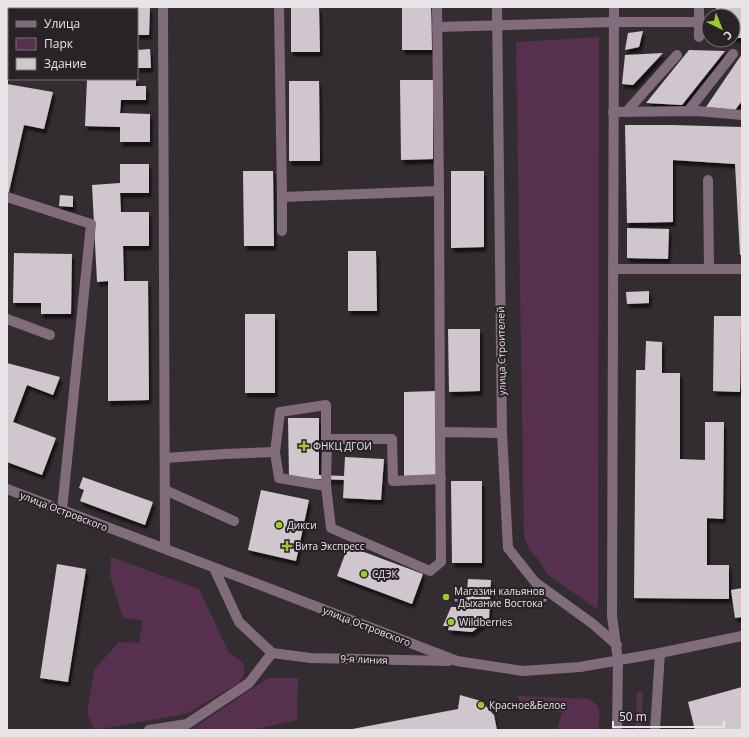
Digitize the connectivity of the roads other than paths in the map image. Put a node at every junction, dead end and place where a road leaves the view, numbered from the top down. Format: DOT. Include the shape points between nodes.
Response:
graph roads {
  1 [pos="163,7"];
  2 [pos="279,7"];
  3 [pos="437,7"];
  4 [pos="497,7"];
  5 [pos="614,7"];
  6 [pos="699,7"];
  7 [pos="613,22"];
  8 [pos="699,22"];
  9 [pos="498,26"];
  10 [pos="438,28"];
  11 [pos="699,37"];
  12 [pos="733,54"];
  13 [pos="677,55"];
  14 [pos="627,111"];
  15 [pos="688,111"];
  16 [pos="613,112"];
  17 [pos="742,115"];
  18 [pos="708,180"];
  19 [pos="439,191"];
  20 [pos="7,197"];
  21 [pos="282,197"];
  22 [pos="282,232"];
  23 [pos="709,268"];
  24 [pos="613,269"];
  25 [pos="742,269"];
  26 [pos="7,319"];
  27 [pos="50,335"];
  28 [pos="440,432"];
  29 [pos="502,433"];
  30 [pos="275,452"];
  31 [pos="165,458"];
  32 [pos="441,480"];
  33 [pos="326,486"];
  34 [pos="7,489"];
  35 [pos="165,490"];
  36 [pos="62,510"];
  37 [pos="234,521"];
  38 [pos="165,548"];
  39 [pos="214,568"];
  40 [pos="742,636"];
  41 [pos="617,645"];
  42 [pos="272,653"];
  43 [pos="660,653"];
  44 [pos="457,661"];
  45 [pos="618,661"];
  46 [pos="148,730"];
  47 [pos="617,730"];
  48 [pos="655,730"];
  1 -- 31 [label="street"];
  2 -- 21 [label="street"];
  3 -- 10 [label="street"];
  4 -- 9 [label="street, улица Строителей"];
  5 -- 7 [label="street"];
  6 -- 8 [label="street"];
  7 -- 8 [label="street"];
  7 -- 9 [label="street"];
  7 -- 16 [label="street"];
  8 -- 11 [label="street"];
  9 -- 10 [label="street"];
  9 -- 29 [label="street, улица Строителей"];
  10 -- 19 [label="street"];
  12 -- 15 [label="street"];
  13 -- 14 [label="street"];
  14 -- 15 [label="street"];
  14 -- 16 [label="street"];
  15 -- 17 [label="street"];
  16 -- 24 [label="street"];
  18 -- 23 [label="street"];
  19 -- 21 [label="street"];
  19 -- 28 [label="street"];
  20 -- 36 [label="street" via="91,224"];
  21 -- 22 [label="street"];
  23 -- 24 [label="street"];
  23 -- 25 [label="street"];
  24 -- 41 [label="street" via="612,616"];
  26 -- 27 [label="street"];
  28 -- 29 [label="street"];
  28 -- 32 [label="street"];
  29 -- 41 [label="street, улица Строителей" via="508,548 535,582 593,624"];
  30 -- 31 [label="street"];
  30 -- 33 [label="street" via="279,478"];
  30 -- 33 [label="street" via="280,412 326,405"];
  31 -- 35 [label="street"];
  32 -- 33 [label="street" via="393,481 392,439 327,438"];
  32 -- 33 [label="street" via="442,562 430,571 331,528"];
  34 -- 36 [label="street, улица Островского"];
  35 -- 37 [label="street"];
  35 -- 38 [label="street"];
  36 -- 38 [label="street, улица Островского"];
  38 -- 39 [label="street, улица Островского"];
  39 -- 42 [label="street" via="240,622"];
  39 -- 44 [label="street, улица Островского"];
  40 -- 43 [label="street, улица Островского"];
  41 -- 45 [label="street"];
  42 -- 44 [label="street, 9-я линия" via="311,658"];
  42 -- 46 [label="street" via="249,683 187,724"];
  43 -- 45 [label="street, улица Островского"];
  43 -- 48 [label="street"];
  44 -- 45 [label="street, улица Островского" via="523,671"];
  45 -- 47 [label="street"];
}
